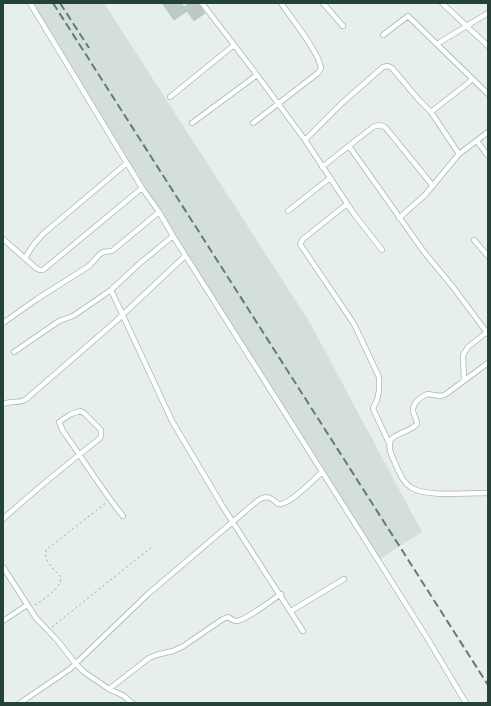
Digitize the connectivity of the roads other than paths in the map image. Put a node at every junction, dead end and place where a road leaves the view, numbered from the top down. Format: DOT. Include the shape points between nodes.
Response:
graph roads {
  1 [pos="30,3"];
  2 [pos="202,3"];
  3 [pos="281,3"];
  4 [pos="323,3"];
  5 [pos="442,3"];
  6 [pos="488,13"];
  7 [pos="466,25"];
  8 [pos="342,26"];
  9 [pos="383,36"];
  10 [pos="437,44"];
  11 [pos="234,45"];
  12 [pos="488,46"];
  13 [pos="257,75"];
  14 [pos="472,79"];
  15 [pos="488,94"];
  16 [pos="170,97"];
  17 [pos="277,103"];
  18 [pos="431,112"];
  19 [pos="253,123"];
  20 [pos="192,124"];
  21 [pos="488,132"];
  22 [pos="305,140"];
  23 [pos="477,141"];
  24 [pos="349,146"];
  25 [pos="459,154"];
  26 [pos="488,156"];
  27 [pos="127,163"];
  28 [pos="322,167"];
  29 [pos="330,178"];
  30 [pos="433,186"];
  31 [pos="142,188"];
  32 [pos="347,204"];
  33 [pos="288,211"];
  34 [pos="159,212"];
  35 [pos="399,218"];
  36 [pos="173,236"];
  37 [pos="3,239"];
  38 [pos="474,240"];
  39 [pos="382,250"];
  40 [pos="185,256"];
  41 [pos="488,256"];
  42 [pos="25,258"];
  43 [pos="111,290"];
  44 [pos="122,315"];
  45 [pos="3,323"];
  46 [pos="487,333"];
  47 [pos="14,352"];
  48 [pos="488,363"];
  49 [pos="464,380"];
  50 [pos="3,404"];
  51 [pos="390,445"];
  52 [pos="80,455"];
  53 [pos="322,472"];
  54 [pos="488,493"];
  55 [pos="123,516"];
  56 [pos="3,519"];
  57 [pos="233,522"];
  58 [pos="3,566"];
  59 [pos="344,579"];
  60 [pos="281,594"];
  61 [pos="29,607"];
  62 [pos="291,611"];
  63 [pos="3,621"];
  64 [pos="304,631"];
  65 [pos="76,663"];
  66 [pos="109,689"];
  67 [pos="20,703"];
  68 [pos="132,703"];
  69 [pos="466,703"];
  1 -- 27 [label="street"];
  2 -- 11 [label="street"];
  3 -- 17 [label="street" via="314,51 321,68 318,73"];
  4 -- 8 [label="street"];
  5 -- 7 [label="street"];
  6 -- 7 [label="street"];
  7 -- 10 [label="street"];
  7 -- 12 [label="street"];
  9 -- 10 [label="street" via="408,16"];
  10 -- 14 [label="street"];
  11 -- 13 [label="street"];
  11 -- 16 [label="street"];
  13 -- 17 [label="street"];
  13 -- 20 [label="street"];
  14 -- 15 [label="street"];
  14 -- 18 [label="street"];
  17 -- 19 [label="street"];
  17 -- 22 [label="street"];
  18 -- 22 [label="street" via="392,68 383,67 342,102"];
  18 -- 25 [label="street"];
  21 -- 23 [label="street"];
  22 -- 28 [label="street"];
  23 -- 25 [label="street"];
  23 -- 26 [label="street"];
  24 -- 28 [label="street"];
  24 -- 30 [label="street" via="373,127 384,127"];
  24 -- 35 [label="street"];
  25 -- 30 [label="street"];
  27 -- 31 [label="street"];
  27 -- 42 [label="street" via="43,234"];
  28 -- 29 [label="street"];
  29 -- 32 [label="street"];
  29 -- 33 [label="street"];
  30 -- 35 [label="street"];
  31 -- 34 [label="street"];
  31 -- 42 [label="street" via="48,268 40,270"];
  32 -- 39 [label="street"];
  32 -- 51 [label="street" via="300,244 354,324 379,377 380,391 373,408"];
  34 -- 36 [label="street"];
  34 -- 45 [label="street" via="112,251 103,252 89,266"];
  35 -- 46 [label="street"];
  36 -- 40 [label="street"];
  36 -- 43 [label="street"];
  37 -- 42 [label="street"];
  38 -- 41 [label="street"];
  40 -- 44 [label="street"];
  40 -- 53 [label="street"];
  43 -- 44 [label="street"];
  43 -- 47 [label="street"];
  44 -- 50 [label="street" via="25,400"];
  44 -- 57 [label="street" via="172,421"];
  46 -- 49 [label="street" via="468,347 463,355"];
  48 -- 49 [label="street"];
  49 -- 51 [label="street" via="442,396 426,394 416,401 413,411 417,424 411,430 391,439"];
  51 -- 54 [label="street" via="397,467 412,488 426,492"];
  52 -- 52 [label="street" via="99,439 102,432 80,411 59,422"];
  52 -- 55 [label="street"];
  52 -- 56 [label="street"];
  53 -- 57 [label="street" via="284,503 278,504 267,496"];
  53 -- 69 [label="street"];
  57 -- 60 [label="street"];
  57 -- 65 [label="street" via="148,594"];
  58 -- 61 [label="street"];
  59 -- 62 [label="street"];
  60 -- 62 [label="street"];
  60 -- 66 [label="street" via="238,621 228,617 223,619 182,647 149,658"];
  61 -- 63 [label="street"];
  61 -- 65 [label="street"];
  62 -- 64 [label="street"];
  65 -- 66 [label="street" via="84,672"];
  65 -- 67 [label="street"];
  66 -- 68 [label="street"];
}
